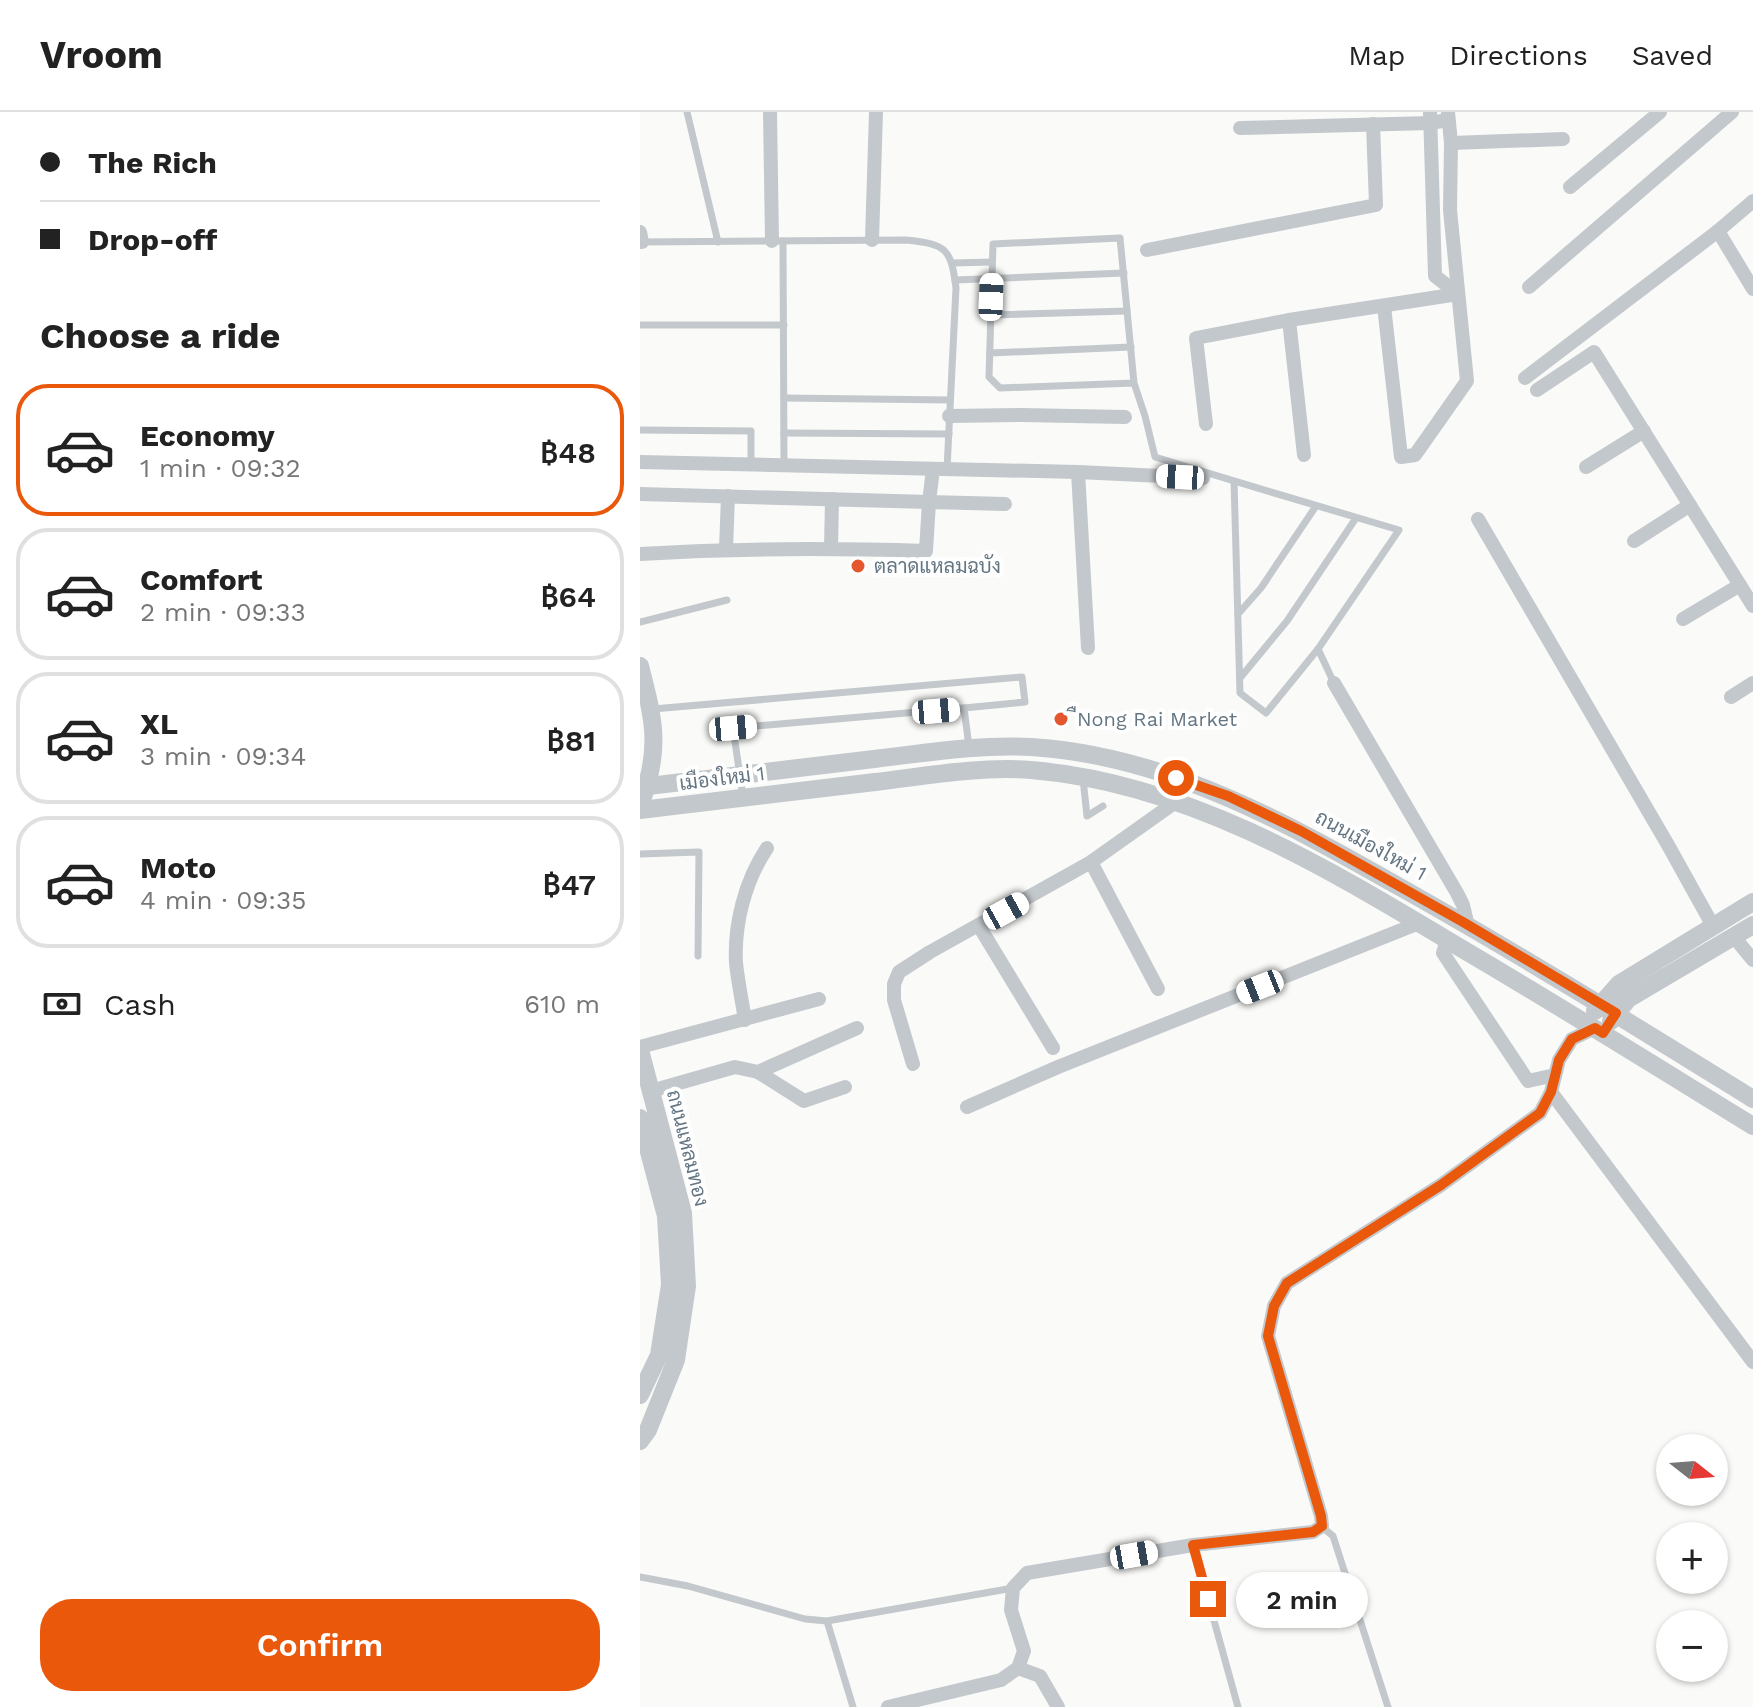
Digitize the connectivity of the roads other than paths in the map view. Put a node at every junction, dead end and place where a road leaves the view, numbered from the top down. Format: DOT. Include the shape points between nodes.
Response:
graph roads {
  1 [pos="687,112"];
  2 [pos="770,112"];
  3 [pos="876,112"];
  4 [pos="1660,112"];
  5 [pos="1732,112"];
  6 [pos="1448,116"];
  7 [pos="1430,117"];
  8 [pos="1373,124"];
  9 [pos="1240,128"];
  10 [pos="1563,139"];
  11 [pos="1451,143"];
  12 [pos="1570,187"];
  13 [pos="1753,201"];
  14 [pos="1718,231"];
  15 [pos="641,239"];
  16 [pos="872,240"];
  17 [pos="778,241"];
  18 [pos="718,242"];
  19 [pos="1147,250"];
  20 [pos="992,262"];
  21 [pos="953,263"];
  22 [pos="1124,273"];
  23 [pos="992,279"];
  24 [pos="955,280"];
  25 [pos="1529,287"];
  26 [pos="1753,289"];
  27 [pos="1458,294"];
  28 [pos="1384,306"];
  29 [pos="1127,311"];
  30 [pos="991,315"];
  31 [pos="1289,320"];
  32 [pos="640,325"];
  33 [pos="784,325"];
  34 [pos="1131,347"];
  35 [pos="990,353"];
  36 [pos="1525,378"];
  37 [pos="1134,383"];
  38 [pos="1537,390"];
  39 [pos="784,398"];
  40 [pos="950,400"];
  41 [pos="949,416"];
  42 [pos="1125,417"];
  43 [pos="1206,424"];
  44 [pos="640,430"];
  45 [pos="1644,431"];
  46 [pos="784,433"];
  47 [pos="949,434"];
  48 [pos="1304,455"];
  49 [pos="640,462"];
  50 [pos="751,464"];
  51 [pos="784,465"];
  52 [pos="1586,467"];
  53 [pos="940,469"];
  54 [pos="1078,472"];
  55 [pos="1203,478"];
  56 [pos="1234,481"];
  57 [pos="640,494"];
  58 [pos="728,496"];
  59 [pos="832,499"];
  60 [pos="929,502"];
  61 [pos="1005,504"];
  62 [pos="1690,505"];
  63 [pos="1316,506"];
  64 [pos="1356,518"];
  65 [pos="1478,519"];
  66 [pos="1634,541"];
  67 [pos="831,548"];
  68 [pos="726,549"];
  69 [pos="640,554"];
  70 [pos="1740,585"];
  71 [pos="727,600"];
  72 [pos="1753,606"];
  73 [pos="1238,614"];
  74 [pos="1683,619"];
  75 [pos="640,622"];
  76 [pos="1088,648"];
  77 [pos="1318,649"];
  78 [pos="640,666"];
  79 [pos="1240,678"];
  80 [pos="1334,683"];
  81 [pos="1753,683"];
  82 [pos="1731,697"];
  83 [pos="964,708"];
  84 [pos="651,709"];
  85 [pos="969,747"];
  86 [pos="740,775"];
  87 [pos="1083,777"];
  88 [pos="642,792"];
  89 [pos="743,798"];
  90 [pos="1177,801"];
  91 [pos="1103,806"];
  92 [pos="640,810"];
  93 [pos="767,848"];
  94 [pos="640,854"];
  95 [pos="1091,862"];
  96 [pos="1753,902"];
  97 [pos="1419,923"];
  98 [pos="1753,925"];
  99 [pos="979,926"];
  100 [pos="1468,926"];
  101 [pos="1713,926"];
  102 [pos="1734,937"];
  103 [pos="1447,940"];
  104 [pos="698,956"];
  105 [pos="1753,960"];
  106 [pos="1158,989"];
  107 [pos="819,999"];
  108 [pos="1608,1009"];
  109 [pos="745,1020"];
  110 [pos="857,1028"];
  111 [pos="1595,1028"];
  112 [pos="640,1048"];
  113 [pos="1053,1048"];
  114 [pos="913,1064"];
  115 [pos="758,1072"];
  116 [pos="1555,1075"];
  117 [pos="845,1087"];
  118 [pos="651,1091"];
  119 [pos="1551,1092"];
  120 [pos="1753,1099"];
  121 [pos="967,1107"];
  122 [pos="640,1118"];
  123 [pos="1753,1126"];
  124 [pos="651,1147"];
  125 [pos="1753,1362"];
  126 [pos="640,1395"];
  127 [pos="640,1441"];
  128 [pos="1322,1526"];
  129 [pos="1193,1545"];
  130 [pos="640,1577"];
  131 [pos="1013,1588"];
  132 [pos="827,1621"];
  133 [pos="1018,1668"];
  134 [pos="853,1707"];
  135 [pos="888,1707"];
  136 [pos="1058,1707"];
  137 [pos="1238,1707"];
  138 [pos="1388,1707"];
  1 -- 18 [label="lane"];
  2 -- 17 [label="street"];
  3 -- 16 [label="street"];
  4 -- 12 [label="street"];
  5 -- 25 [label="street"];
  6 -- 7 [label="street"];
  6 -- 11 [label="street"];
  7 -- 8 [label="street"];
  7 -- 27 [label="street" via="1435,276"];
  8 -- 9 [label="street"];
  8 -- 19 [label="street" via="1376,205"];
  10 -- 11 [label="street"];
  11 -- 27 [label="street" via="1450,210"];
  13 -- 14 [label="street"];
  14 -- 26 [label="street"];
  14 -- 36 [label="street"];
  15 -- 18 [label="lane"];
  16 -- 17 [label="lane"];
  16 -- 21 [label="lane" via="927,242 944,249"];
  17 -- 18 [label="lane"];
  17 -- 33 [label="lane"];
  20 -- 21 [label="lane"];
  20 -- 22 [label="lane" via="993,244 1120,238"];
  20 -- 23 [label="lane"];
  21 -- 24 [label="lane"];
  22 -- 23 [label="lane"];
  22 -- 29 [label="lane"];
  23 -- 24 [label="lane"];
  23 -- 30 [label="lane"];
  24 -- 40 [label="lane"];
  27 -- 28 [label="street"];
  27 -- 28 [label="street" via="1467,381 1415,455 1401,457"];
  28 -- 31 [label="street"];
  29 -- 30 [label="lane"];
  29 -- 34 [label="lane"];
  30 -- 35 [label="lane"];
  31 -- 43 [label="street" via="1196,338"];
  31 -- 48 [label="street"];
  32 -- 33 [label="lane"];
  33 -- 39 [label="lane"];
  34 -- 35 [label="lane"];
  34 -- 37 [label="lane"];
  35 -- 37 [label="lane" via="989,377 1000,388"];
  37 -- 56 [label="lane" via="1155,457"];
  38 -- 45 [label="street" via="1594,352"];
  39 -- 40 [label="lane"];
  39 -- 46 [label="lane"];
  40 -- 41 [label="lane"];
  41 -- 42 [label="street"];
  41 -- 47 [label="lane"];
  44 -- 50 [label="lane" via="751,431"];
  45 -- 52 [label="street"];
  45 -- 62 [label="street"];
  46 -- 47 [label="lane"];
  46 -- 51 [label="lane"];
  47 -- 53 [label="lane"];
  49 -- 50 [label="street"];
  50 -- 51 [label="street"];
  51 -- 53 [label="street"];
  53 -- 54 [label="street"];
  53 -- 60 [label="street"];
  54 -- 55 [label="street"];
  54 -- 76 [label="street"];
  56 -- 63 [label="lane"];
  56 -- 73 [label="lane"];
  57 -- 58 [label="street"];
  58 -- 59 [label="street"];
  58 -- 68 [label="street"];
  59 -- 60 [label="street"];
  59 -- 67 [label="street"];
  60 -- 61 [label="street"];
  60 -- 67 [label="street" via="926,551"];
  62 -- 66 [label="street"];
  62 -- 70 [label="street"];
  63 -- 64 [label="lane"];
  63 -- 73 [label="lane"];
  64 -- 77 [label="lane" via="1399,530"];
  64 -- 79 [label="lane" via="1287,621"];
  65 -- 101 [label="street"];
  67 -- 68 [label="street"];
  68 -- 69 [label="street"];
  70 -- 72 [label="street"];
  70 -- 74 [label="street"];
  71 -- 75 [label="lane"];
  73 -- 79 [label="lane"];
  77 -- 79 [label="lane" via="1266,713 1240,693"];
  77 -- 80 [label="lane"];
  78 -- 84 [label="street"];
  80 -- 100 [label="street" via="1457,893"];
  81 -- 82 [label="street"];
  83 -- 84 [label="lane" via="1025,702 1022,677"];
  83 -- 85 [label="lane"];
  83 -- 86 [label="lane" via="733,728"];
  84 -- 88 [label="street" via="654,750"];
  85 -- 86 [label="street, ถนนเมืองใหม่ 1"];
  85 -- 100 [label="street, ถนนเมืองใหม่ 1" via="1087,754 1228,796"];
  86 -- 88 [label="street, ถนนเมืองใหม่ 1"];
  86 -- 89 [label="lane"];
  87 -- 89 [label="street, เมืองใหม่ 1" via="1029,770 971,771"];
  87 -- 90 [label="street"];
  87 -- 91 [label="lane" via="1087,816"];
  89 -- 92 [label="street, เมืองใหม่ 1"];
  90 -- 95 [label="street"];
  90 -- 97 [label="street" via="1290,851"];
  93 -- 109 [label="street" via="743,900 738,932 736,962"];
  94 -- 104 [label="lane" via="699,852"];
  95 -- 99 [label="street"];
  95 -- 106 [label="street"];
  96 -- 101 [label="street"];
  97 -- 103 [label="street"];
  97 -- 121 [label="street"];
  98 -- 102 [label="street"];
  99 -- 113 [label="street"];
  99 -- 114 [label="street" via="899,972 894,1000"];
  100 -- 108 [label="street, ถนนเมืองใหม่ 1"];
  101 -- 108 [label="street" via="1619,984"];
  102 -- 105 [label="street"];
  102 -- 108 [label="street"];
  103 -- 111 [label="street"];
  103 -- 116 [label="street" via="1443,953 1528,1081"];
  107 -- 109 [label="street"];
  108 -- 111 [label="street"];
  108 -- 120 [label="street, ถนนเมืองใหม่ 1"];
  109 -- 112 [label="street"];
  110 -- 115 [label="street"];
  111 -- 116 [label="street" via="1572,1039"];
  111 -- 123 [label="street"];
  112 -- 118 [label="street, ถนนแหลมทอง"];
  115 -- 117 [label="street" via="804,1101"];
  115 -- 118 [label="street" via="735,1067"];
  116 -- 119 [label="street"];
  118 -- 124 [label="street, ถนนแหลมทอง"];
  119 -- 125 [label="street"];
  119 -- 128 [label="street" via="1540,1113 1441,1185 1287,1283 1274,1306 1268,1336"];
  122 -- 124 [label="street, ถนนแหลมทอง"];
  124 -- 126 [label="street, ถนนแหลมทอง" via="666,1216 670,1285 659,1355"];
  124 -- 127 [label="street, ถนนแหลมทอง" via="683,1213 687,1286 676,1360"];
  128 -- 129 [label="street" via="1313,1532"];
  128 -- 138 [label="lane" via="1333,1536"];
  129 -- 131 [label="street" via="1027,1573"];
  129 -- 137 [label="lane"];
  130 -- 132 [label="lane"];
  131 -- 132 [label="lane"];
  131 -- 133 [label="street" via="1011,1610 1024,1651"];
  132 -- 134 [label="lane"];
  133 -- 135 [label="street" via="1001,1680"];
  133 -- 136 [label="street" via="1040,1676"];
}
